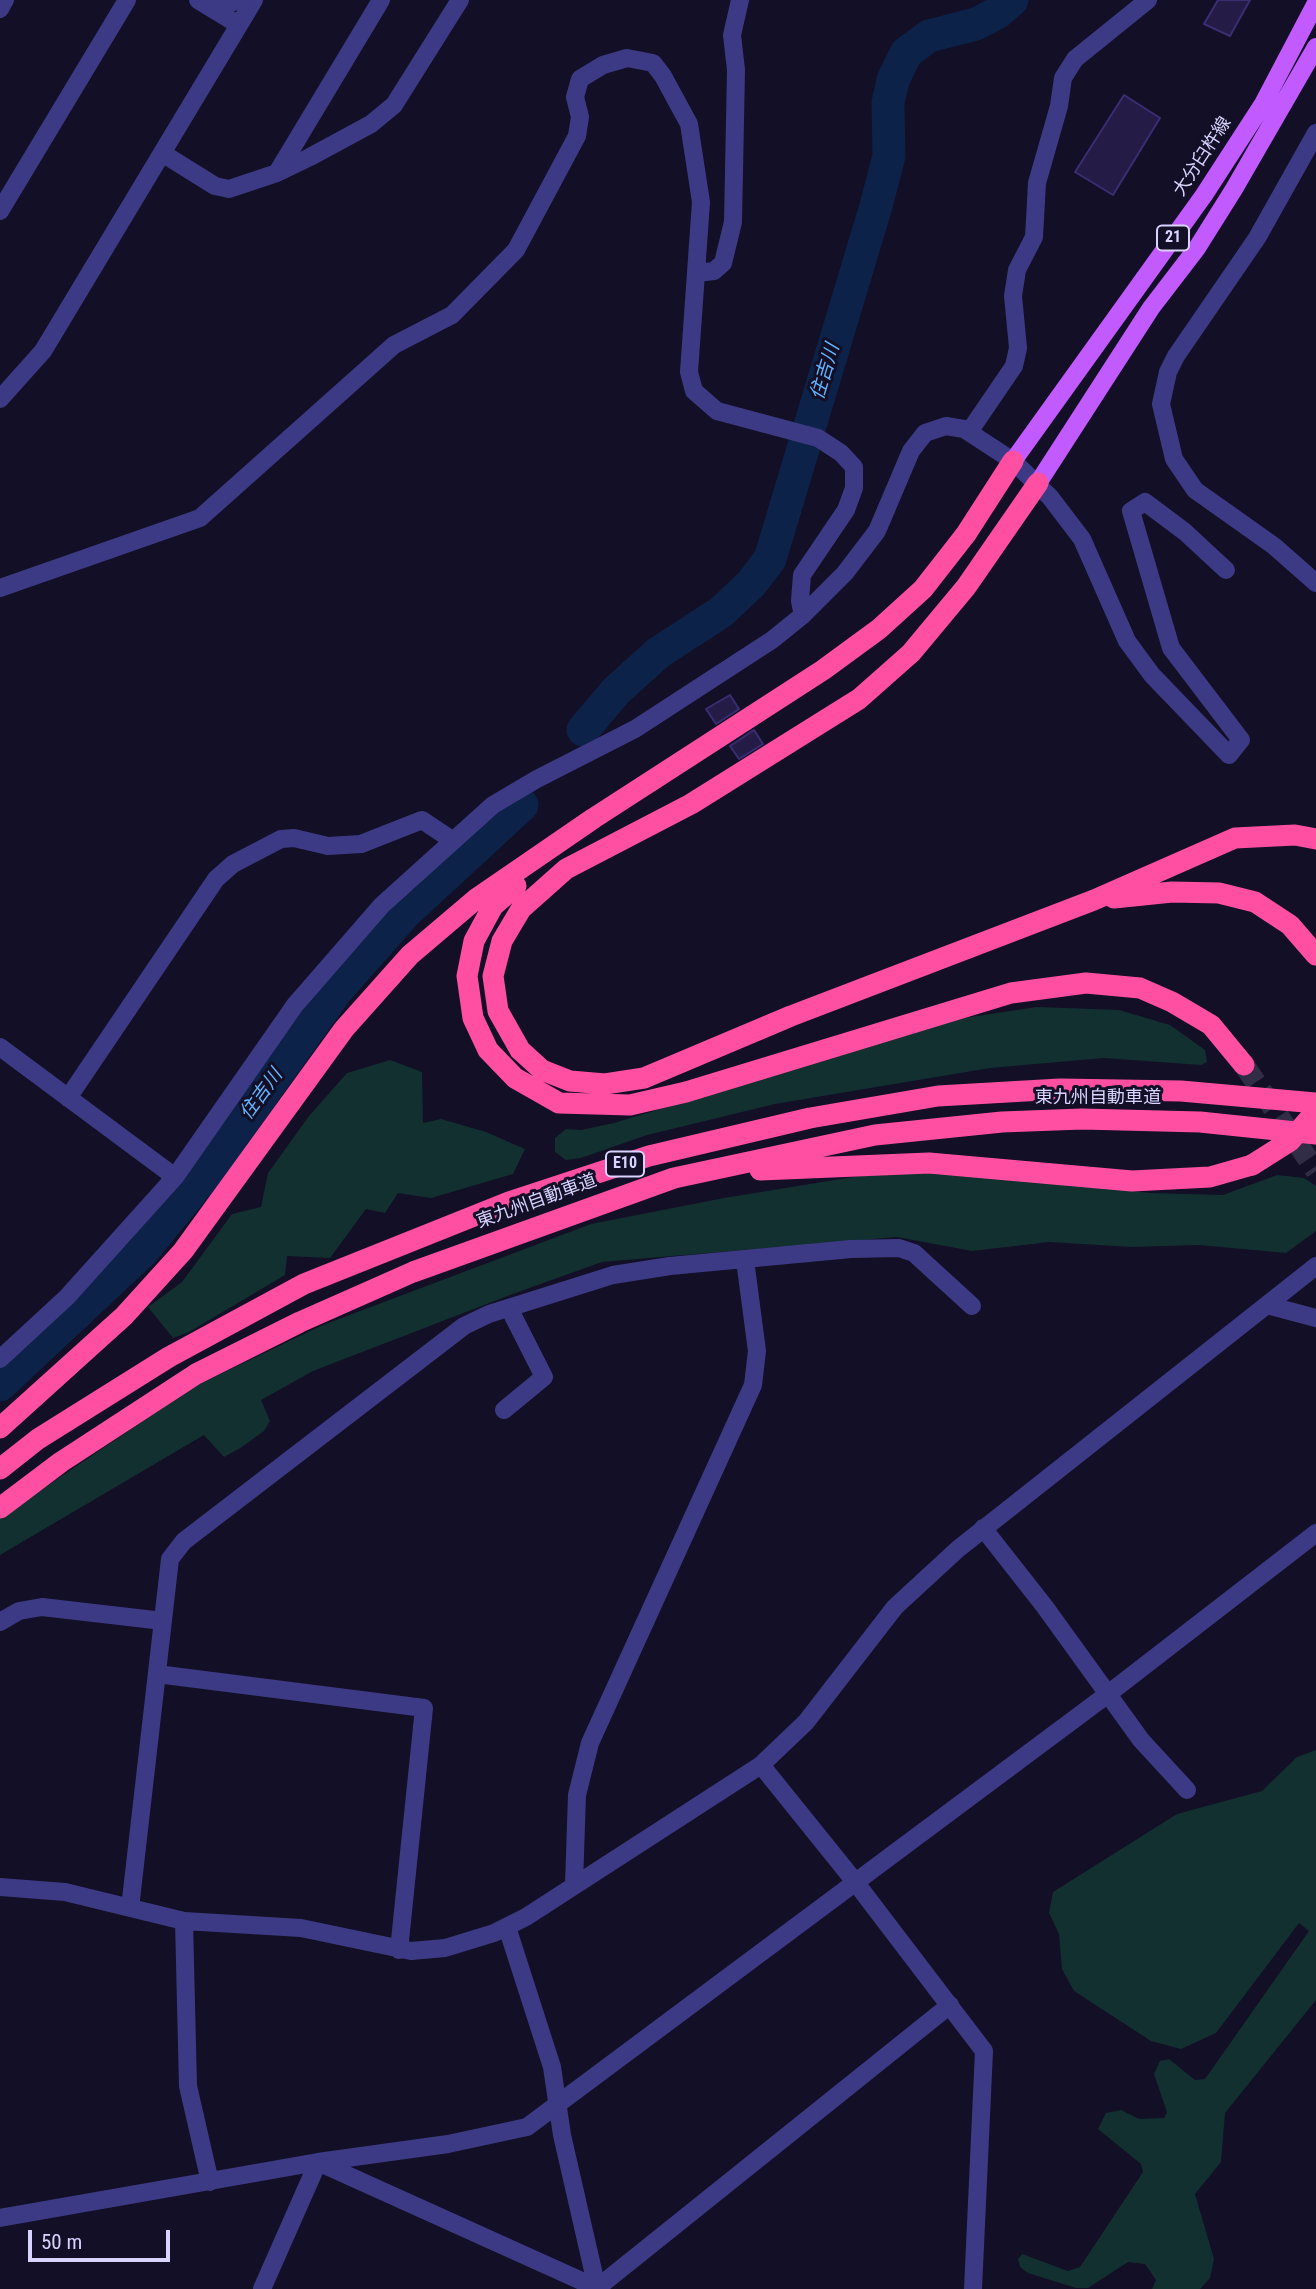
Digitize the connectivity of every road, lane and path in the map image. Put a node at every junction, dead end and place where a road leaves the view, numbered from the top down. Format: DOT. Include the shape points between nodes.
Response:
graph roads {
  1 [pos="5,0"];
  2 [pos="127,0"];
  3 [pos="199,0"];
  4 [pos="242,0"];
  5 [pos="254,0"];
  6 [pos="381,0"];
  7 [pos="460,0"];
  8 [pos="740,0"];
  9 [pos="1148,0"];
  10 [pos="1316,3"];
  11 [pos="0,9"];
  12 [pos="239,25"];
  13 [pos="1316,47"];
  14 [pos="1316,133"];
  15 [pos="162,153"];
  16 [pos="277,173"];
  17 [pos="0,211"];
  18 [pos="697,273"];
  19 [pos="0,399"];
  20 [pos="969,432"];
  21 [pos="1013,461"];
  22 [pos="1038,484"];
  23 [pos="1226,570"];
  24 [pos="1316,583"];
  25 [pos="0,588"];
  26 [pos="803,615"];
  27 [pos="594,818"];
  28 [pos="452,839"];
  29 [pos="1316,839"];
  30 [pos="1094,900"];
  31 [pos="1316,955"];
  32 [pos="0,1047"];
  33 [pos="1244,1065"];
  34 [pos="68,1098"];
  35 [pos="1316,1103"];
  36 [pos="1316,1111"];
  37 [pos="1316,1135"];
  38 [pos="176,1177"];
  39 [pos="674,1178"];
  40 [pos="745,1260"];
  41 [pos="1316,1266"];
  42 [pos="1267,1305"];
  43 [pos="972,1306"];
  44 [pos="509,1308"];
  45 [pos="1316,1318"];
  46 [pos="0,1359"];
  47 [pos="504,1410"];
  48 [pos="0,1429"];
  49 [pos="0,1469"];
  50 [pos="0,1508"];
  51 [pos="983,1528"];
  52 [pos="1316,1533"];
  53 [pos="163,1621"];
  54 [pos="0,1622"];
  55 [pos="157,1674"];
  56 [pos="1108,1694"];
  57 [pos="761,1765"];
  58 [pos="1187,1790"];
  59 [pos="856,1883"];
  60 [pos="574,1884"];
  61 [pos="0,1887"];
  62 [pos="130,1908"];
  63 [pos="184,1921"];
  64 [pos="507,1927"];
  65 [pos="398,1950"];
  66 [pos="950,2005"];
  67 [pos="556,2107"];
  68 [pos="318,2162"];
  69 [pos="210,2182"];
  70 [pos="0,2218"];
  71 [pos="597,2288"];
  72 [pos="262,2289"];
  73 [pos="974,2289"];
  1 -- 11 [label="street"];
  2 -- 17 [label="street"];
  3 -- 4 [label="street" via="225,4"];
  3 -- 12 [label="street"];
  5 -- 12 [label="street"];
  6 -- 16 [label="street"];
  7 -- 16 [label="street" via="394,105 370,124"];
  8 -- 18 [label="street" via="732,35 736,71 733,222 723,263 714,271"];
  9 -- 20 [label="street" via="1075,59 1063,78 1037,183 1034,237 1017,270 1014,366"];
  10 -- 21 [label="main road, 大分臼杵線 / 21" via="1263,104 1204,195"];
  12 -- 15 [label="street"];
  13 -- 22 [label="main road, 21" via="1197,248 1151,308"];
  14 -- 24 [label="street" via="1257,239 1176,356 1161,404 1174,458 1195,490 1274,545"];
  15 -- 16 [label="street" via="229,189"];
  15 -- 19 [label="street" via="43,351"];
  18 -- 25 [label="street" via="701,202 689,124 653,63 626,58 603,65 580,79 575,97 580,117 577,136 516,250 459,309 394,345 200,518"];
  18 -- 26 [label="street" via="689,372 694,391 717,411 818,438 854,467 854,488 846,510 802,575"];
  20 -- 21 [label="street"];
  20 -- 26 [label="street" via="941,427 919,437 877,531 845,573"];
  21 -- 22 [label="street"];
  21 -- 27 [label="highway" via="966,534 923,589 879,629"];
  22 -- 23 [label="street" via="1082,539 1127,640 1152,675 1229,755 1241,740 1171,648 1131,511 1144,502"];
  22 -- 30 [label="highway" via="966,587 911,653 859,699 691,804 566,869 539,891 502,941 495,995 511,1038 542,1070 570,1081 626,1081 675,1066 791,1016"];
  26 -- 28 [label="street" via="635,729 514,792"];
  27 -- 33 [label="highway" via="493,906 474,941 467,976 473,1018 488,1050 515,1078 559,1103 630,1105 1012,993 1086,983 1140,988 1172,1002 1211,1026"];
  27 -- 48 [label="highway" via="476,899 410,955 344,1029 183,1251 115,1325"];
  28 -- 34 [label="street" via="422,820 361,844 328,846 281,839 233,864 216,880"];
  28 -- 38 [label="street" via="382,905 319,976"];
  29 -- 30 [label="highway" via="1295,835 1236,838"];
  30 -- 31 [label="highway" via="1172,892 1219,893 1255,902 1290,925"];
  32 -- 34 [label="street"];
  34 -- 38 [label="street"];
  35 -- 49 [label="highway, 東九州自動車道 / E10" via="1181,1091 1060,1088 938,1096 810,1118 649,1156 509,1202 304,1284 169,1357 38,1439"];
  36 -- 39 [label="highway, bridge" via="1290,1141 1252,1165 1210,1177 1132,1181 929,1163 775,1168"];
  37 -- 39 [label="highway, 東九州自動車道 / E10" via="1200,1122 1002,1122 875,1135"];
  38 -- 46 [label="street" via="67,1297"];
  39 -- 50 [label="highway, 東九州自動車道 / E10" via="413,1272 300,1322 196,1374 61,1462"];
  40 -- 43 [label="street" via="899,1248 926,1260"];
  40 -- 44 [label="street" via="613,1275"];
  40 -- 60 [label="street" via="757,1351 753,1385 590,1743 577,1795"];
  41 -- 42 [label="street"];
  42 -- 45 [label="street"];
  42 -- 51 [label="street"];
  44 -- 47 [label="street" via="544,1377"];
  44 -- 53 [label="street" via="464,1326 184,1541 170,1559"];
  51 -- 56 [label="street"];
  51 -- 57 [label="street" via="895,1607 806,1721"];
  52 -- 56 [label="street"];
  53 -- 54 [label="street" via="42,1607 19,1611"];
  53 -- 55 [label="street"];
  55 -- 62 [label="street"];
  55 -- 65 [label="street" via="424,1708"];
  56 -- 58 [label="street" via="1141,1740"];
  56 -- 59 [label="street"];
  57 -- 59 [label="street"];
  57 -- 60 [label="street"];
  59 -- 66 [label="street"];
  59 -- 67 [label="street"];
  60 -- 64 [label="street"];
  61 -- 62 [label="street" via="57,1891"];
  62 -- 63 [label="street"];
  63 -- 65 [label="street" via="301,1928"];
  63 -- 69 [label="street" via="188,2085"];
  64 -- 65 [label="street" via="445,1948"];
  64 -- 67 [label="street" via="547,2052"];
  66 -- 71 [label="street"];
  66 -- 73 [label="street" via="986,2060"];
  67 -- 68 [label="street" via="513,2132"];
  67 -- 71 [label="street"];
  68 -- 69 [label="street"];
  68 -- 71 [label="street"];
  68 -- 72 [label="street"];
  69 -- 70 [label="street"];
}
